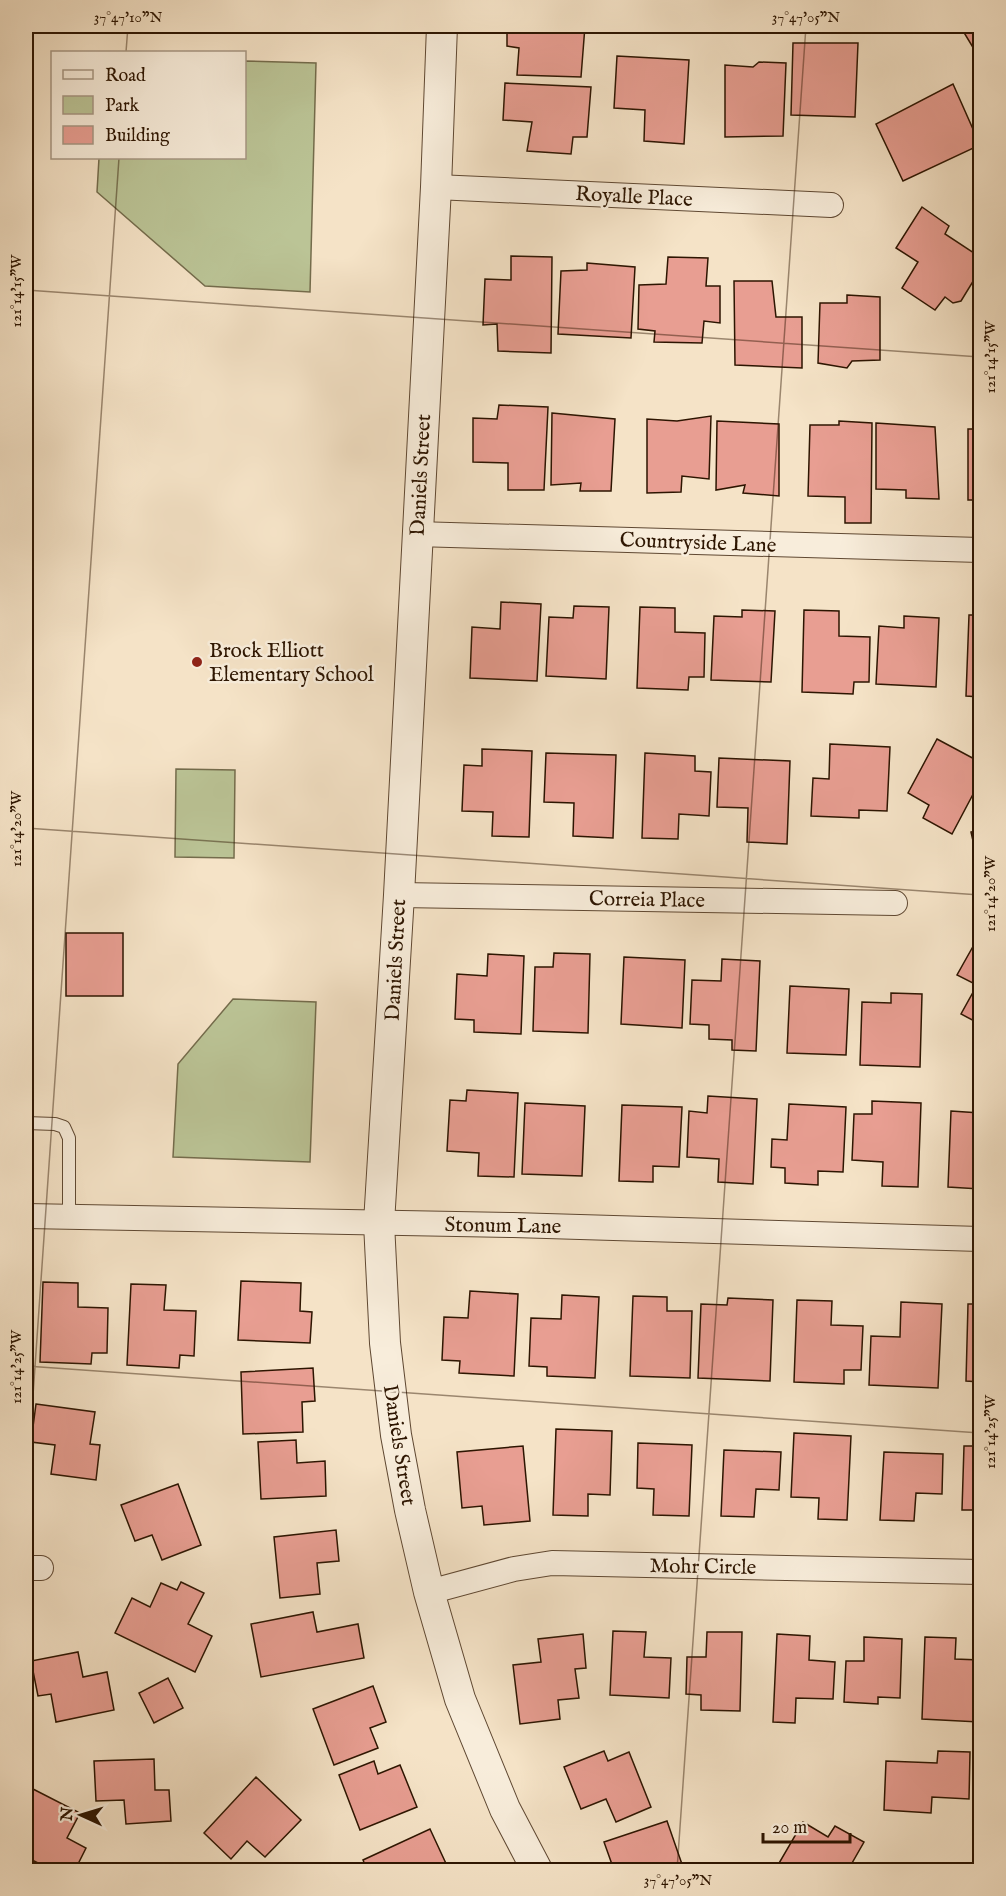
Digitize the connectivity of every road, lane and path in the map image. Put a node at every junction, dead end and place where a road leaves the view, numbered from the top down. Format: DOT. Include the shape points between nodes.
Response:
graph roads {
  1 [pos="442,26"];
  2 [pos="436,187"];
  3 [pos="831,205"];
  4 [pos="416,534"];
  5 [pos="981,550"];
  6 [pos="399,895"];
  7 [pos="895,903"];
  8 [pos="26,1123"];
  9 [pos="26,1216"];
  10 [pos="69,1217"];
  11 [pos="379,1223"];
  12 [pos="981,1239"];
  13 [pos="981,1572"];
  14 [pos="429,1592"];
  15 [pos="537,1870"];
  1 -- 2 [label="street, Daniels Street"];
  2 -- 3 [label="street, Royalle Place"];
  2 -- 4 [label="street, Daniels Street"];
  4 -- 5 [label="street, Countryside Lane"];
  4 -- 6 [label="street, Daniels Street"];
  6 -- 7 [label="street, Correia Place"];
  6 -- 11 [label="street, Daniels Street"];
  8 -- 10 [label="lane" via="64,1127 69,1138"];
  9 -- 10 [label="street, Stonum Lane"];
  10 -- 11 [label="street, Stonum Lane"];
  11 -- 12 [label="street, Stonum Lane"];
  11 -- 14 [label="street, Daniels Street" via="385,1343 396,1435"];
  13 -- 14 [label="street, Mohr Circle" via="552,1563"];
  14 -- 15 [label="street, Daniels Street" via="460,1700 505,1809"];
}
